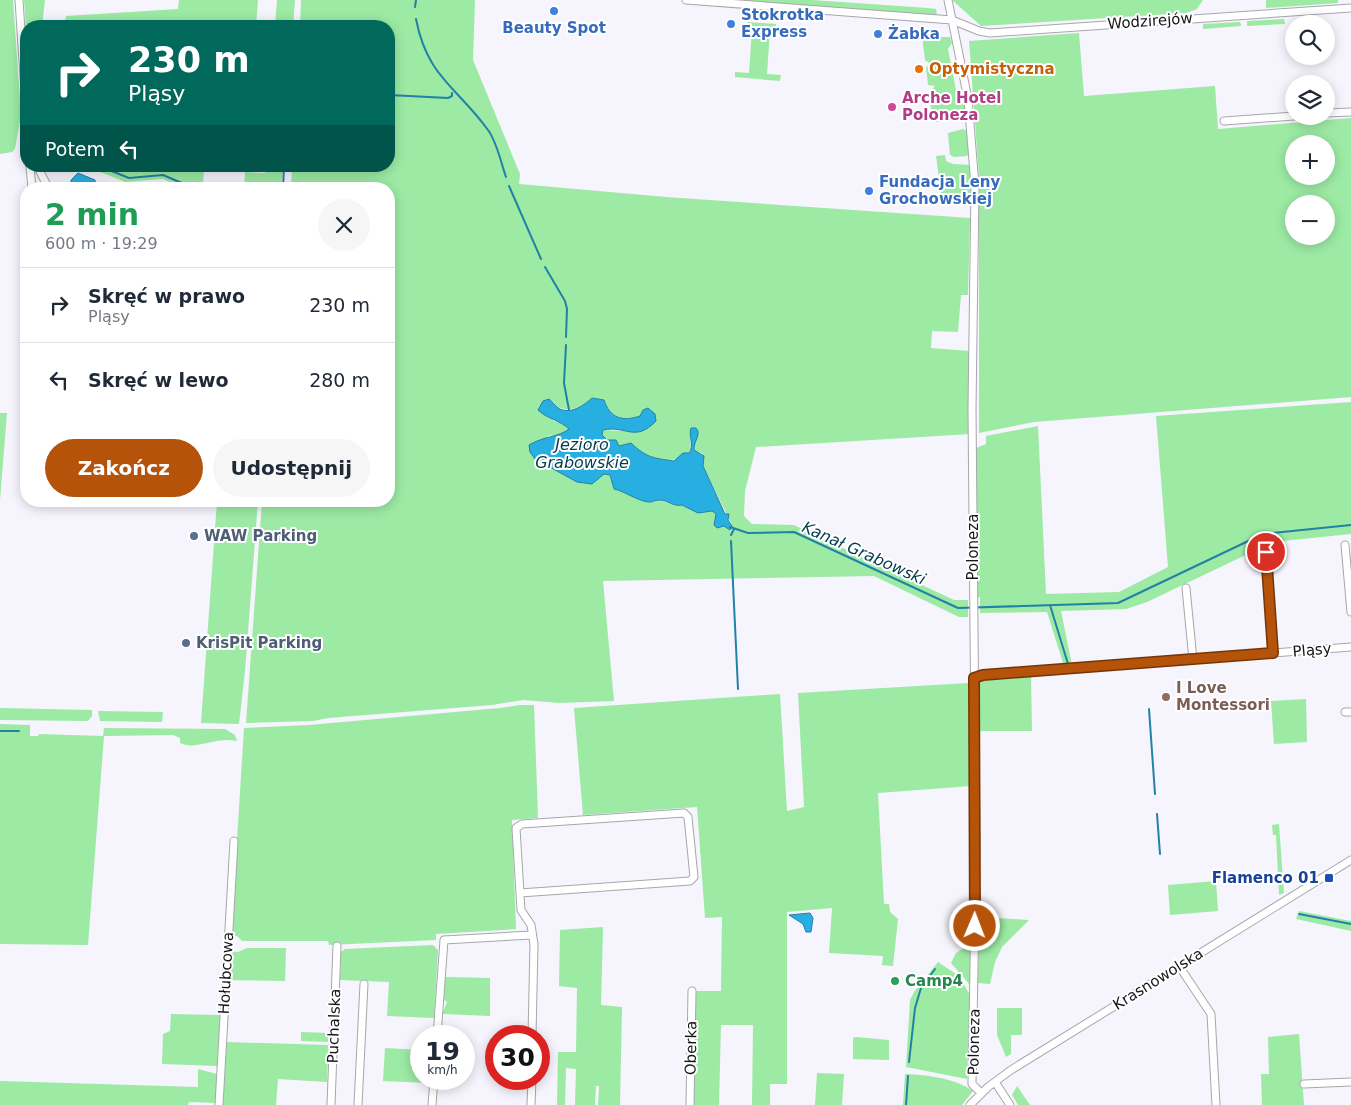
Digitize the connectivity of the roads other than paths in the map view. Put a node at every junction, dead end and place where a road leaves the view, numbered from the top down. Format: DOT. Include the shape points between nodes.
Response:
graph roads {
  1 [pos="18,0"];
  2 [pos="686,0"];
  3 [pos="948,0"];
  4 [pos="1351,8"];
  5 [pos="952,20"];
  6 [pos="20,27"];
  7 [pos="1351,112"];
  8 [pos="1335,113"];
  9 [pos="1285,117"];
  10 [pos="1224,121"];
  11 [pos="1345,545"];
  12 [pos="1266,552"];
  13 [pos="1186,588"];
  14 [pos="1351,612"];
  15 [pos="1351,646"];
  16 [pos="1273,653"];
  17 [pos="1193,660"];
  18 [pos="974,678"];
  19 [pos="234,841"];
  20 [pos="1351,860"];
  21 [pos="520,893"];
  22 [pos="532,935"];
  23 [pos="337,946"];
  24 [pos="1179,966"];
  25 [pos="364,984"];
  26 [pos="692,991"];
  27 [pos="438,1025"];
  28 [pos="532,1025"];
  29 [pos="995,1082"];
  30 [pos="1351,1082"];
  31 [pos="1304,1084"];
  32 [pos="433,1090"];
  33 [pos="532,1090"];
  34 [pos="981,1093"];
  35 [pos="219,1105"];
  36 [pos="331,1105"];
  37 [pos="358,1105"];
  38 [pos="432,1105"];
  39 [pos="531,1105"];
  40 [pos="690,1105"];
  41 [pos="970,1105"];
  42 [pos="1010,1105"];
  43 [pos="1216,1105"];
  1 -- 6 [label="street"];
  2 -- 5 [label="street, Wodzirejów"];
  3 -- 5 [label="street, Poloneza"];
  4 -- 5 [label="street, Wodzirejów" via="990,33"];
  5 -- 18 [label="street, Poloneza" via="968,98 975,176 972,409"];
  7 -- 8 [label="street"];
  9 -- 10 [label="street"];
  11 -- 14 [label="street"];
  12 -- 16 [label="street"];
  13 -- 17 [label="street"];
  15 -- 16 [label="street, Pląsy"];
  16 -- 17 [label="street, Pląsy"];
  17 -- 18 [label="street, Pląsy"];
  18 -- 34 [label="street, Poloneza" via="976,848 972,1084"];
  19 -- 35 [label="street, Hołubcowa"];
  20 -- 24 [label="street, Krasnowolska"];
  21 -- 21 [label="street" via="516,828 519,825 684,813 688,817 694,877 690,881"];
  21 -- 22 [label="street" via="521,910"];
  22 -- 27 [label="street" via="444,941"];
  22 -- 28 [label="street"];
  23 -- 36 [label="street, Puchalska"];
  24 -- 29 [label="street, Krasnowolska"];
  24 -- 43 [label="street" via="1211,1014"];
  25 -- 37 [label="street"];
  26 -- 40 [label="street, Oberka"];
  29 -- 34 [label="street, Krasnowolska"];
  29 -- 42 [label="street"];
  30 -- 31 [label="street"];
  32 -- 38 [label="street"];
  33 -- 39 [label="street"];
  34 -- 41 [label="street, Krasnowolska"];
}
